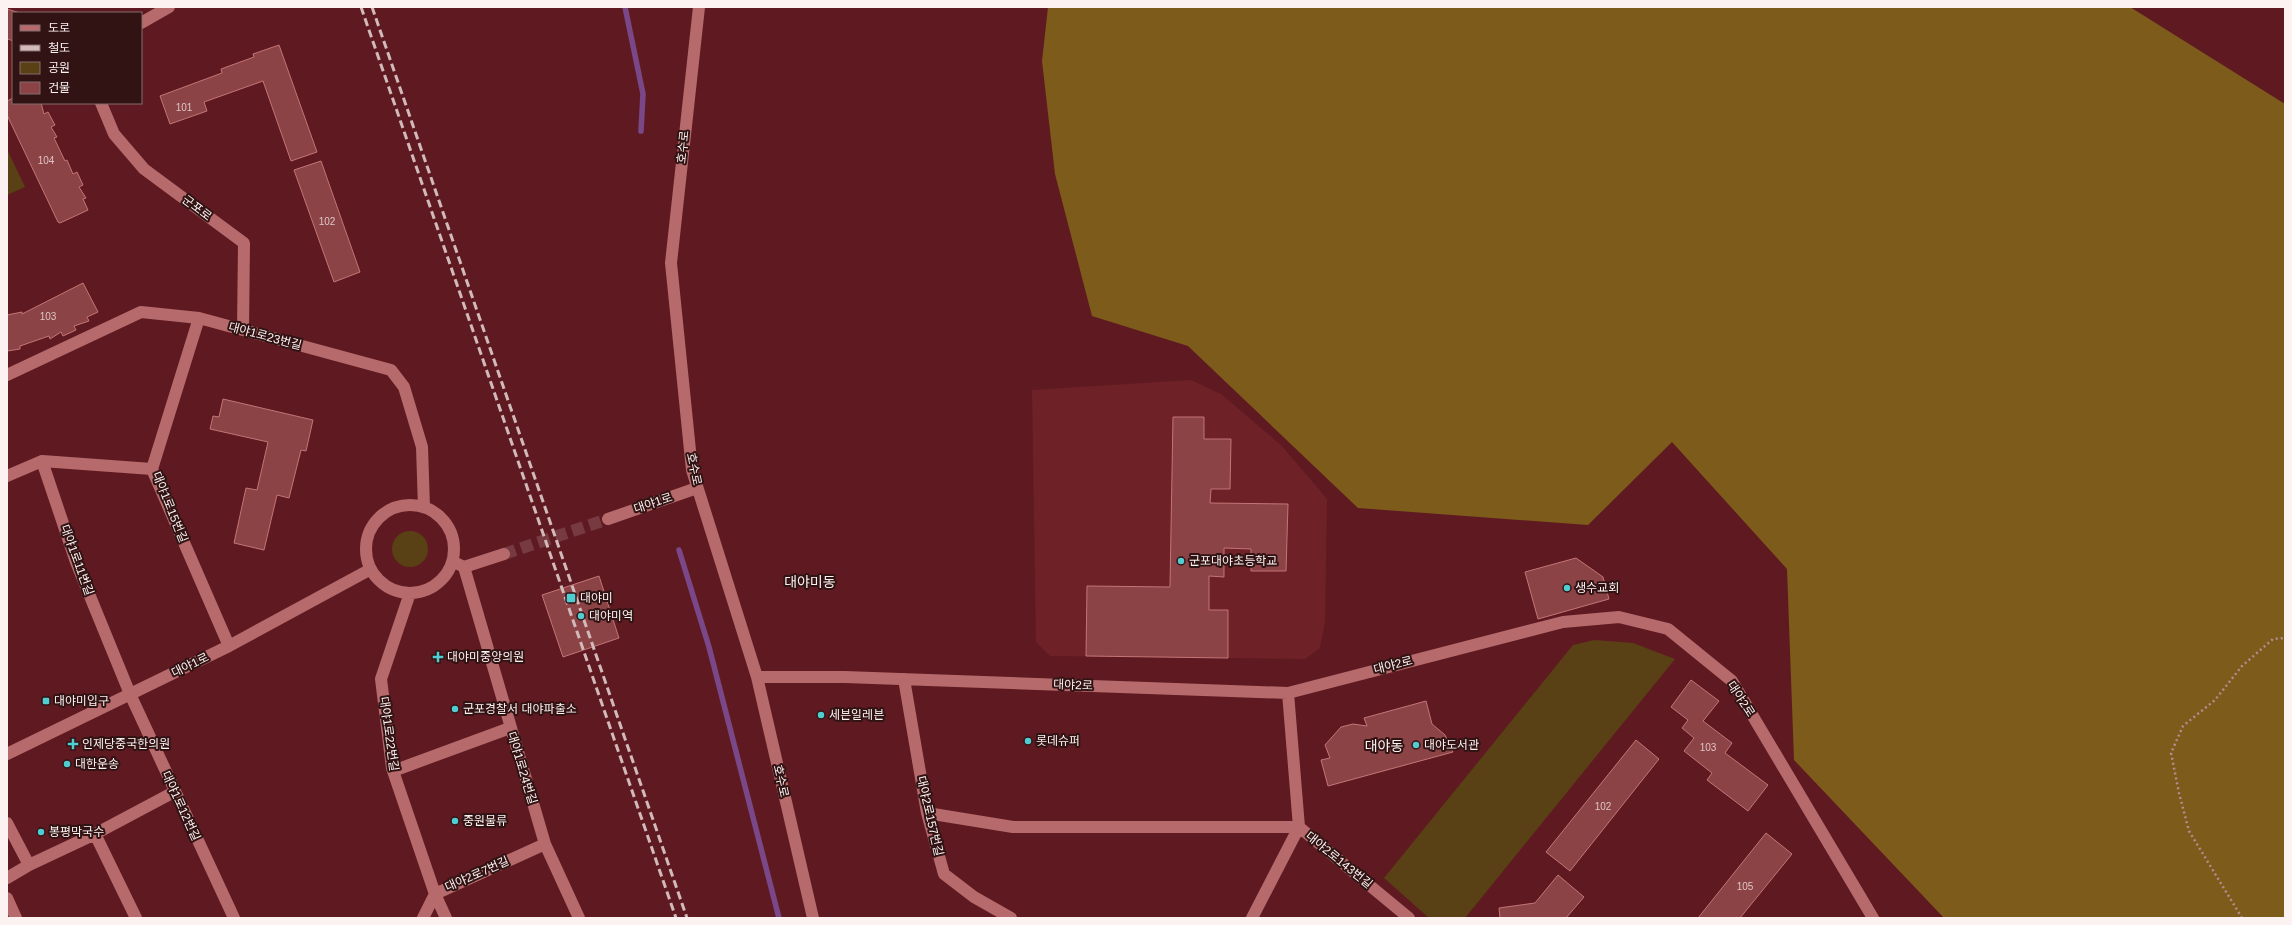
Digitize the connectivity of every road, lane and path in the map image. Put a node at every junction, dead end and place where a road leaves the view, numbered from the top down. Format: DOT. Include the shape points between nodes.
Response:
graph roads {
  1 [pos="169,7"];
  2 [pos="699,7"];
  3 [pos="142,22"];
  4 [pos="101,104"];
  5 [pos="200,318"];
  6 [pos="243,330"];
  7 [pos="7,375"];
  8 [pos="42,461"];
  9 [pos="152,469"];
  10 [pos="7,476"];
  11 [pos="697,488"];
  12 [pos="424,507"];
  13 [pos="608,519"];
  14 [pos="504,554"];
  15 [pos="452,561"];
  16 [pos="464,567"];
  17 [pos="371,569"];
  18 [pos="410,593"];
  19 [pos="2285,638"];
  20 [pos="229,646"];
  21 [pos="757,677"];
  22 [pos="904,679"];
  23 [pos="1288,692"];
  24 [pos="130,694"];
  25 [pos="510,728"];
  26 [pos="7,754"];
  27 [pos="393,771"];
  28 [pos="174,792"];
  29 [pos="927,813"];
  30 [pos="7,823"];
  31 [pos="1299,827"];
  32 [pos="95,834"];
  33 [pos="545,844"];
  34 [pos="29,865"];
  35 [pos="7,878"];
  36 [pos="435,894"];
  37 [pos="7,898"];
  38 [pos="16,918"];
  39 [pos="136,918"];
  40 [pos="234,918"];
  41 [pos="423,918"];
  42 [pos="446,918"];
  43 [pos="579,918"];
  44 [pos="813,918"];
  45 [pos="1011,918"];
  46 [pos="1252,918"];
  47 [pos="1409,918"];
  48 [pos="1873,918"];
  49 [pos="2242,918"];
  1 -- 3 [label="street"];
  2 -- 11 [label="street, 호수로" via="670,263 692,470"];
  4 -- 6 [label="street, 군포로" via="114,134 144,169 244,243"];
  5 -- 6 [label="street, 대야1로23번길"];
  5 -- 7 [label="street, 대야1로23번길" via="141,312"];
  5 -- 9 [label="street, 대야1로15번길"];
  6 -- 12 [label="street, 대야1로23번길" via="391,370 404,387 422,448"];
  8 -- 9 [label="street"];
  8 -- 10 [label="street"];
  8 -- 24 [label="street, 대야1로11번길" via="76,562"];
  9 -- 20 [label="street, 대야1로15번길"];
  11 -- 13 [label="street, 대야1로"];
  11 -- 21 [label="street, 호수로"];
  12 -- 15 [label="street" via="445,523 454,548"];
  12 -- 17 [label="street" via="407,505 390,510 377,520 368,535 366,553"];
  14 -- 16 [label="street"];
  15 -- 16 [label="street"];
  15 -- 18 [label="street" via="446,574 436,584 424,591"];
  16 -- 25 [label="street, 대야1로24번길"];
  17 -- 18 [label="street" via="387,587"];
  17 -- 20 [label="street, 대야1로"];
  18 -- 27 [label="street, 대야1로22번길" via="381,679"];
  19 -- 49 [label="path" via="2273,639 2242,666 2215,700 2183,726 2171,753 2189,831"];
  20 -- 24 [label="street, 대야1로"];
  21 -- 22 [label="street, 대야2로"];
  21 -- 44 [label="street, 호수로"];
  22 -- 23 [label="street, 대야2로"];
  22 -- 29 [label="street, 대야2로157번길"];
  23 -- 31 [label="street, 대야2로143번길"];
  23 -- 48 [label="street, 대야2로" via="1563,622 1618,617 1668,629 1732,681"];
  24 -- 26 [label="street, 대야1로"];
  24 -- 28 [label="street, 대야1로12번길"];
  25 -- 27 [label="street"];
  25 -- 33 [label="street, 대야1로24번길"];
  27 -- 36 [label="street, 대야1로22번길"];
  28 -- 32 [label="street"];
  28 -- 40 [label="street, 대야1로12번길"];
  29 -- 31 [label="street" via="1013,827"];
  29 -- 45 [label="street, 대야2로157번길" via="944,874 974,898"];
  30 -- 34 [label="street"];
  31 -- 46 [label="street"];
  31 -- 47 [label="street, 대야2로143번길"];
  32 -- 34 [label="street"];
  32 -- 39 [label="street"];
  33 -- 36 [label="street, 대야2로7번길"];
  33 -- 43 [label="street, 대야1로24번길"];
  34 -- 35 [label="street"];
  36 -- 41 [label="street, 대야2로7번길"];
  36 -- 42 [label="street, 대야1로22번길"];
  37 -- 38 [label="street"];
}
